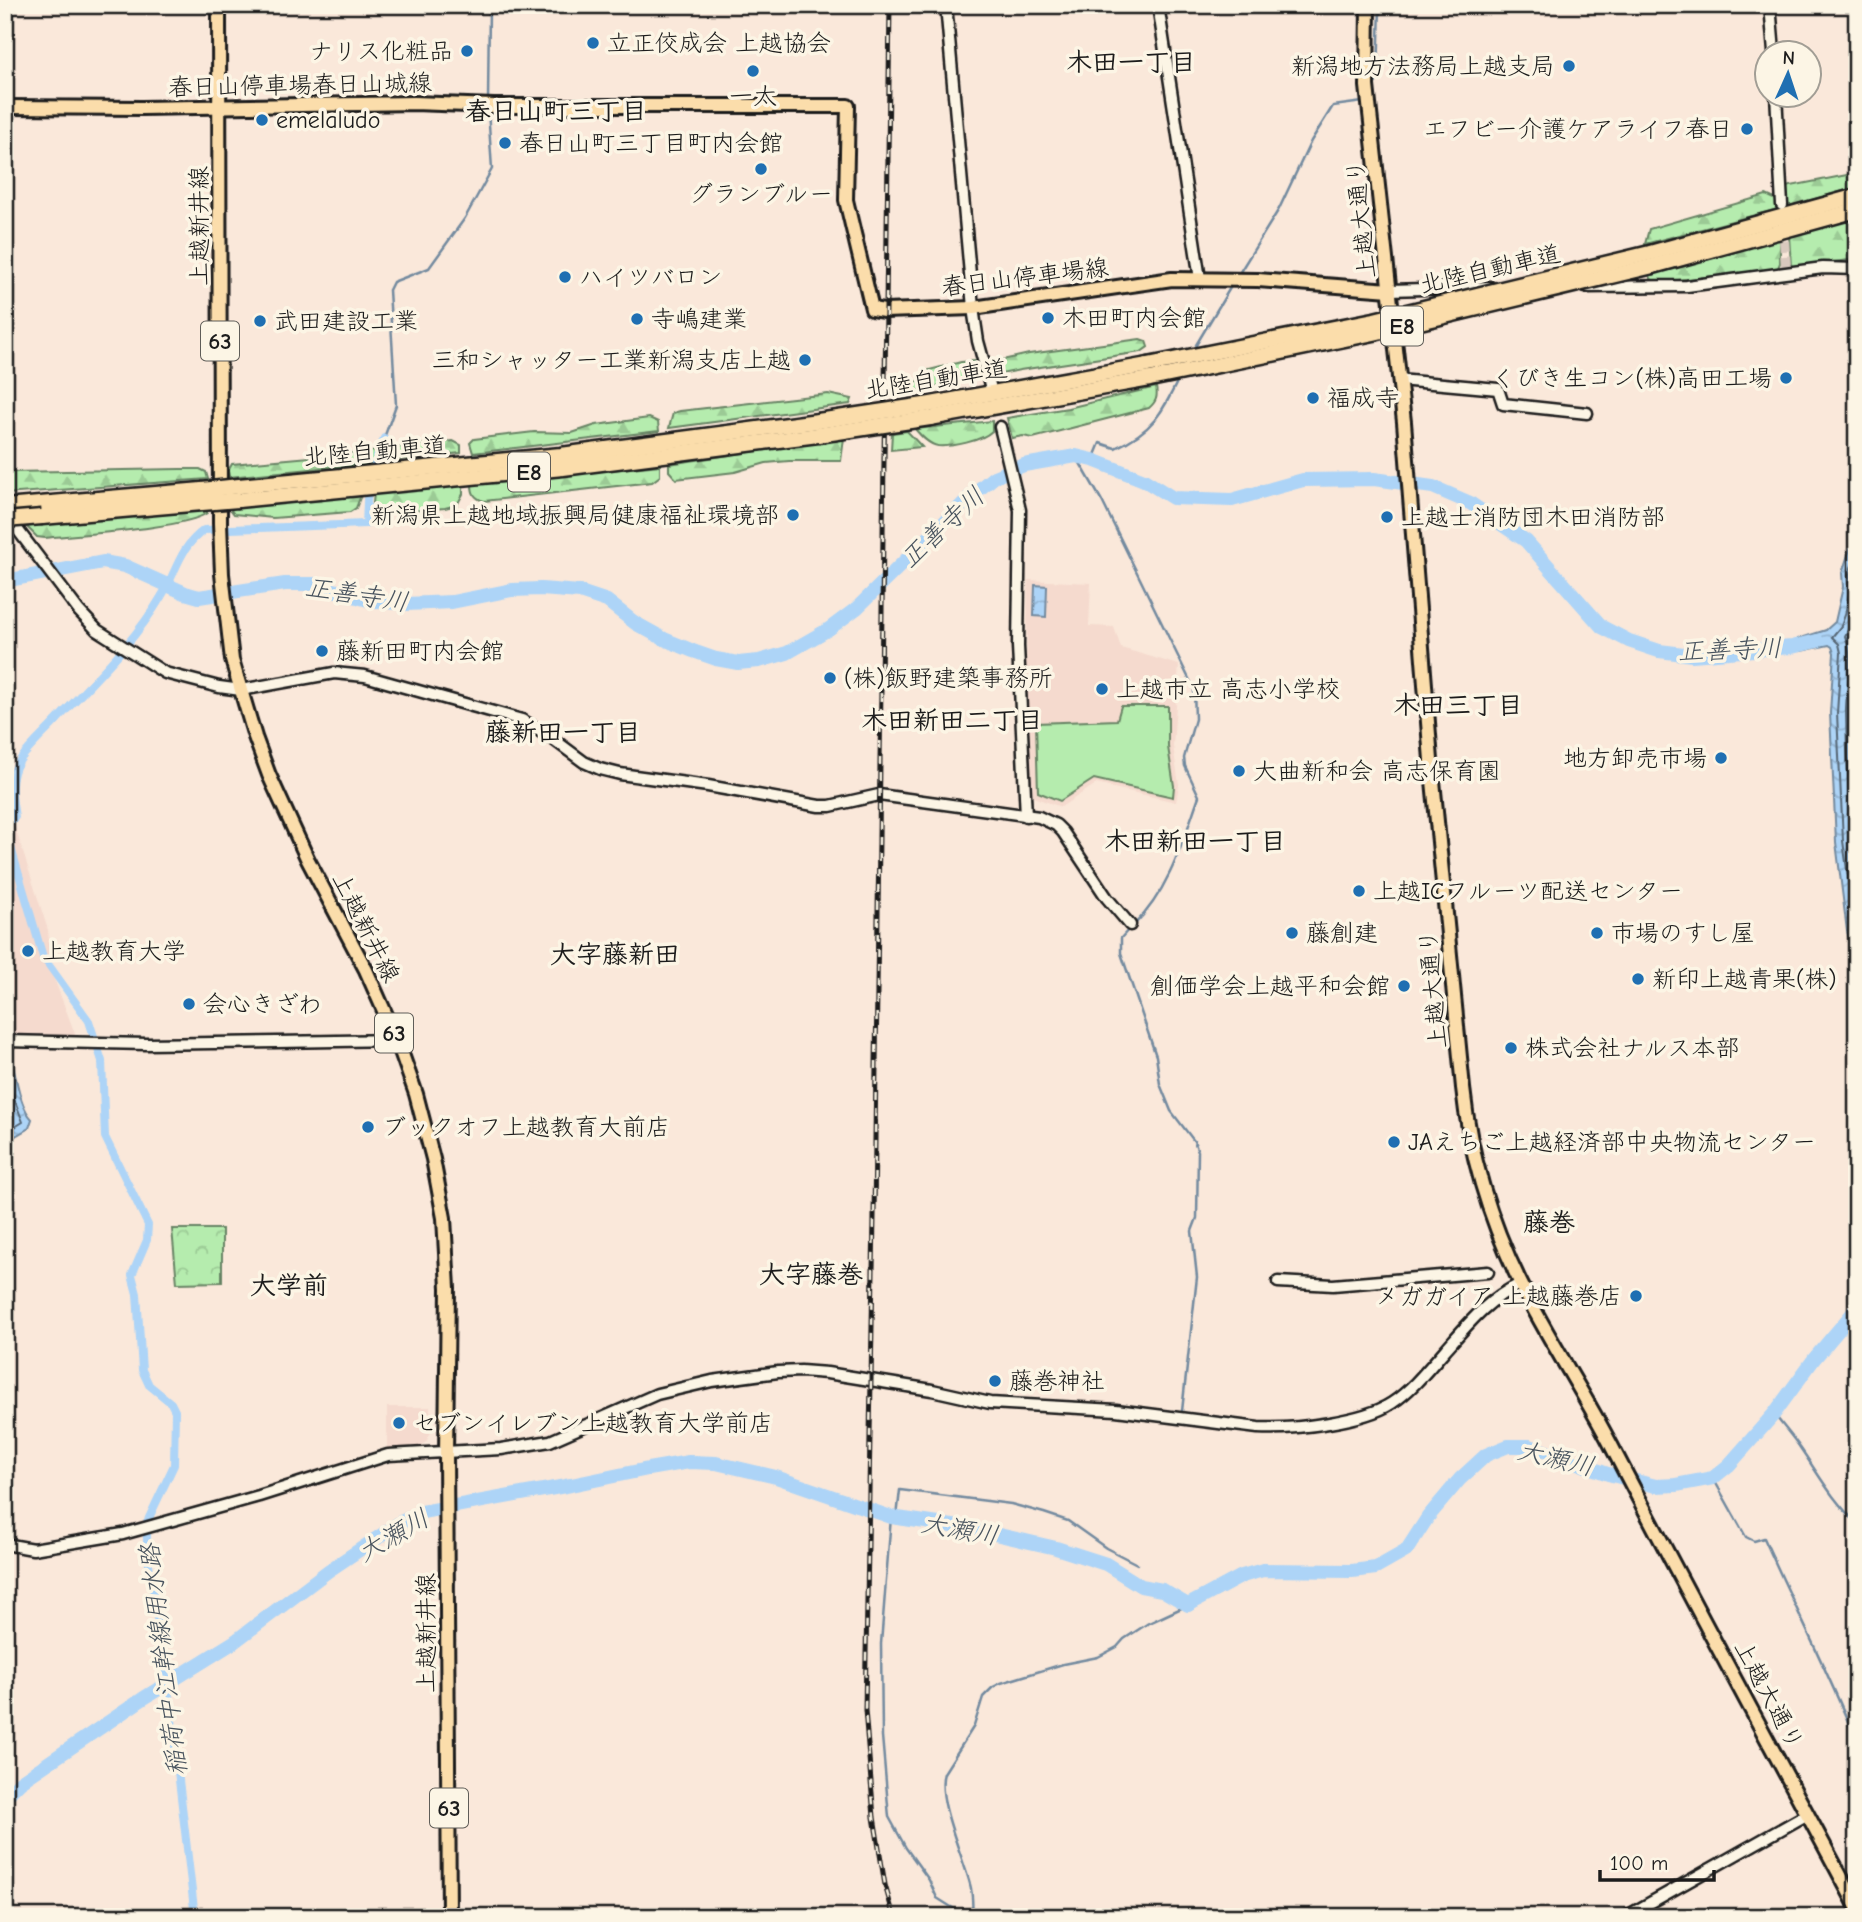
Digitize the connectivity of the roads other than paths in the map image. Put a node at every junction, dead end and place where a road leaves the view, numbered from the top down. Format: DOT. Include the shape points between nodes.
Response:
graph roads {
  1 [pos="219,5"];
  2 [pos="946,5"];
  3 [pos="1158,5"];
  4 [pos="1368,5"];
  5 [pos="1770,5"];
  6 [pos="1773,38"];
  7 [pos="848,106"];
  8 [pos="5,107"];
  9 [pos="220,107"];
  10 [pos="1777,108"];
  11 [pos="1857,196"];
  12 [pos="1782,205"];
  13 [pos="1857,210"];
  14 [pos="1651,260"];
  15 [pos="1857,269"];
  16 [pos="1200,279"];
  17 [pos="1390,290"];
  18 [pos="973,308"];
  19 [pos="1399,380"];
  20 [pos="989,385"];
  21 [pos="1587,413"];
  22 [pos="1000,427"];
  23 [pos="202,496"];
  24 [pos="5,507"];
  25 [pos="5,514"];
  26 [pos="5,520"];
  27 [pos="241,690"];
  28 [pos="1026,816"];
  29 [pos="1130,925"];
  30 [pos="397,1040"];
  31 [pos="5,1041"];
  32 [pos="1488,1272"];
  33 [pos="1278,1282"];
  34 [pos="1520,1284"];
  35 [pos="446,1452"];
  36 [pos="5,1544"];
  37 [pos="1808,1814"];
  38 [pos="1857,1907"];
  39 [pos="449,1917"];
  40 [pos="1625,1917"];
  1 -- 9 [label="main road, 上越新井線 / 63"];
  2 -- 18 [label="street"];
  3 -- 16 [label="street"];
  4 -- 17 [label="main road, 上越大通り" via="1367,86"];
  5 -- 6 [label="street"];
  7 -- 9 [label="main road, 春日山停車場春日山城線" via="342,103"];
  7 -- 18 [label="main road, 春日山停車場線" via="846,200 872,309"];
  8 -- 9 [label="main road, 春日山停車場春日山城線"];
  9 -- 27 [label="main road, 上越新井線 / 63" via="220,523 225,605"];
  10 -- 12 [label="street"];
  11 -- 14 [label="highway, 北陸自動車道 / E8"];
  13 -- 14 [label="highway, 北陸自動車道 / E8"];
  14 -- 23 [label="highway, 北陸自動車道 / E8, bridge" via="1374,333 930,411 818,428"];
  15 -- 17 [label="street" via="1786,270 1687,286"];
  16 -- 17 [label="main road, 春日山停車場線"];
  16 -- 18 [label="main road, 春日山停車場線"];
  17 -- 19 [label="main road, 上越大通り"];
  18 -- 20 [label="street"];
  19 -- 21 [label="street" via="1498,389 1503,404"];
  19 -- 34 [label="main road, 上越大通り" via="1467,1122 1482,1183"];
  22 -- 28 [label="street" via="1019,497 1018,646"];
  23 -- 24 [label="highway, 北陸自動車道 / E8"];
  23 -- 26 [label="highway, 北陸自動車道 / E8, bridge"];
  25 -- 27 [label="street" via="97,630 165,673"];
  27 -- 28 [label="street" via="334,673 365,676 522,720 584,762 620,774 819,806 879,795"];
  27 -- 30 [label="main road, 上越新井線 / 63" via="269,775"];
  28 -- 29 [label="street" via="1049,821 1063,832"];
  30 -- 31 [label="street"];
  30 -- 35 [label="main road, 上越新井線 / 63" via="416,1094 444,1218"];
  32 -- 33 [label="street" via="1333,1285"];
  34 -- 35 [label="street" via="1477,1313 1428,1370 1392,1403 1371,1413 1299,1427 1278,1429 1116,1410 990,1403 801,1371 680,1388 550,1441"];
  34 -- 37 [label="main road, 上越大通り" via="1611,1444"];
  35 -- 36 [label="street" via="388,1455 123,1534 33,1549"];
  35 -- 39 [label="main road, 上越新井線 / 63"];
  37 -- 38 [label="main road, 上越大通り"];
  37 -- 40 [label="street"];
}
